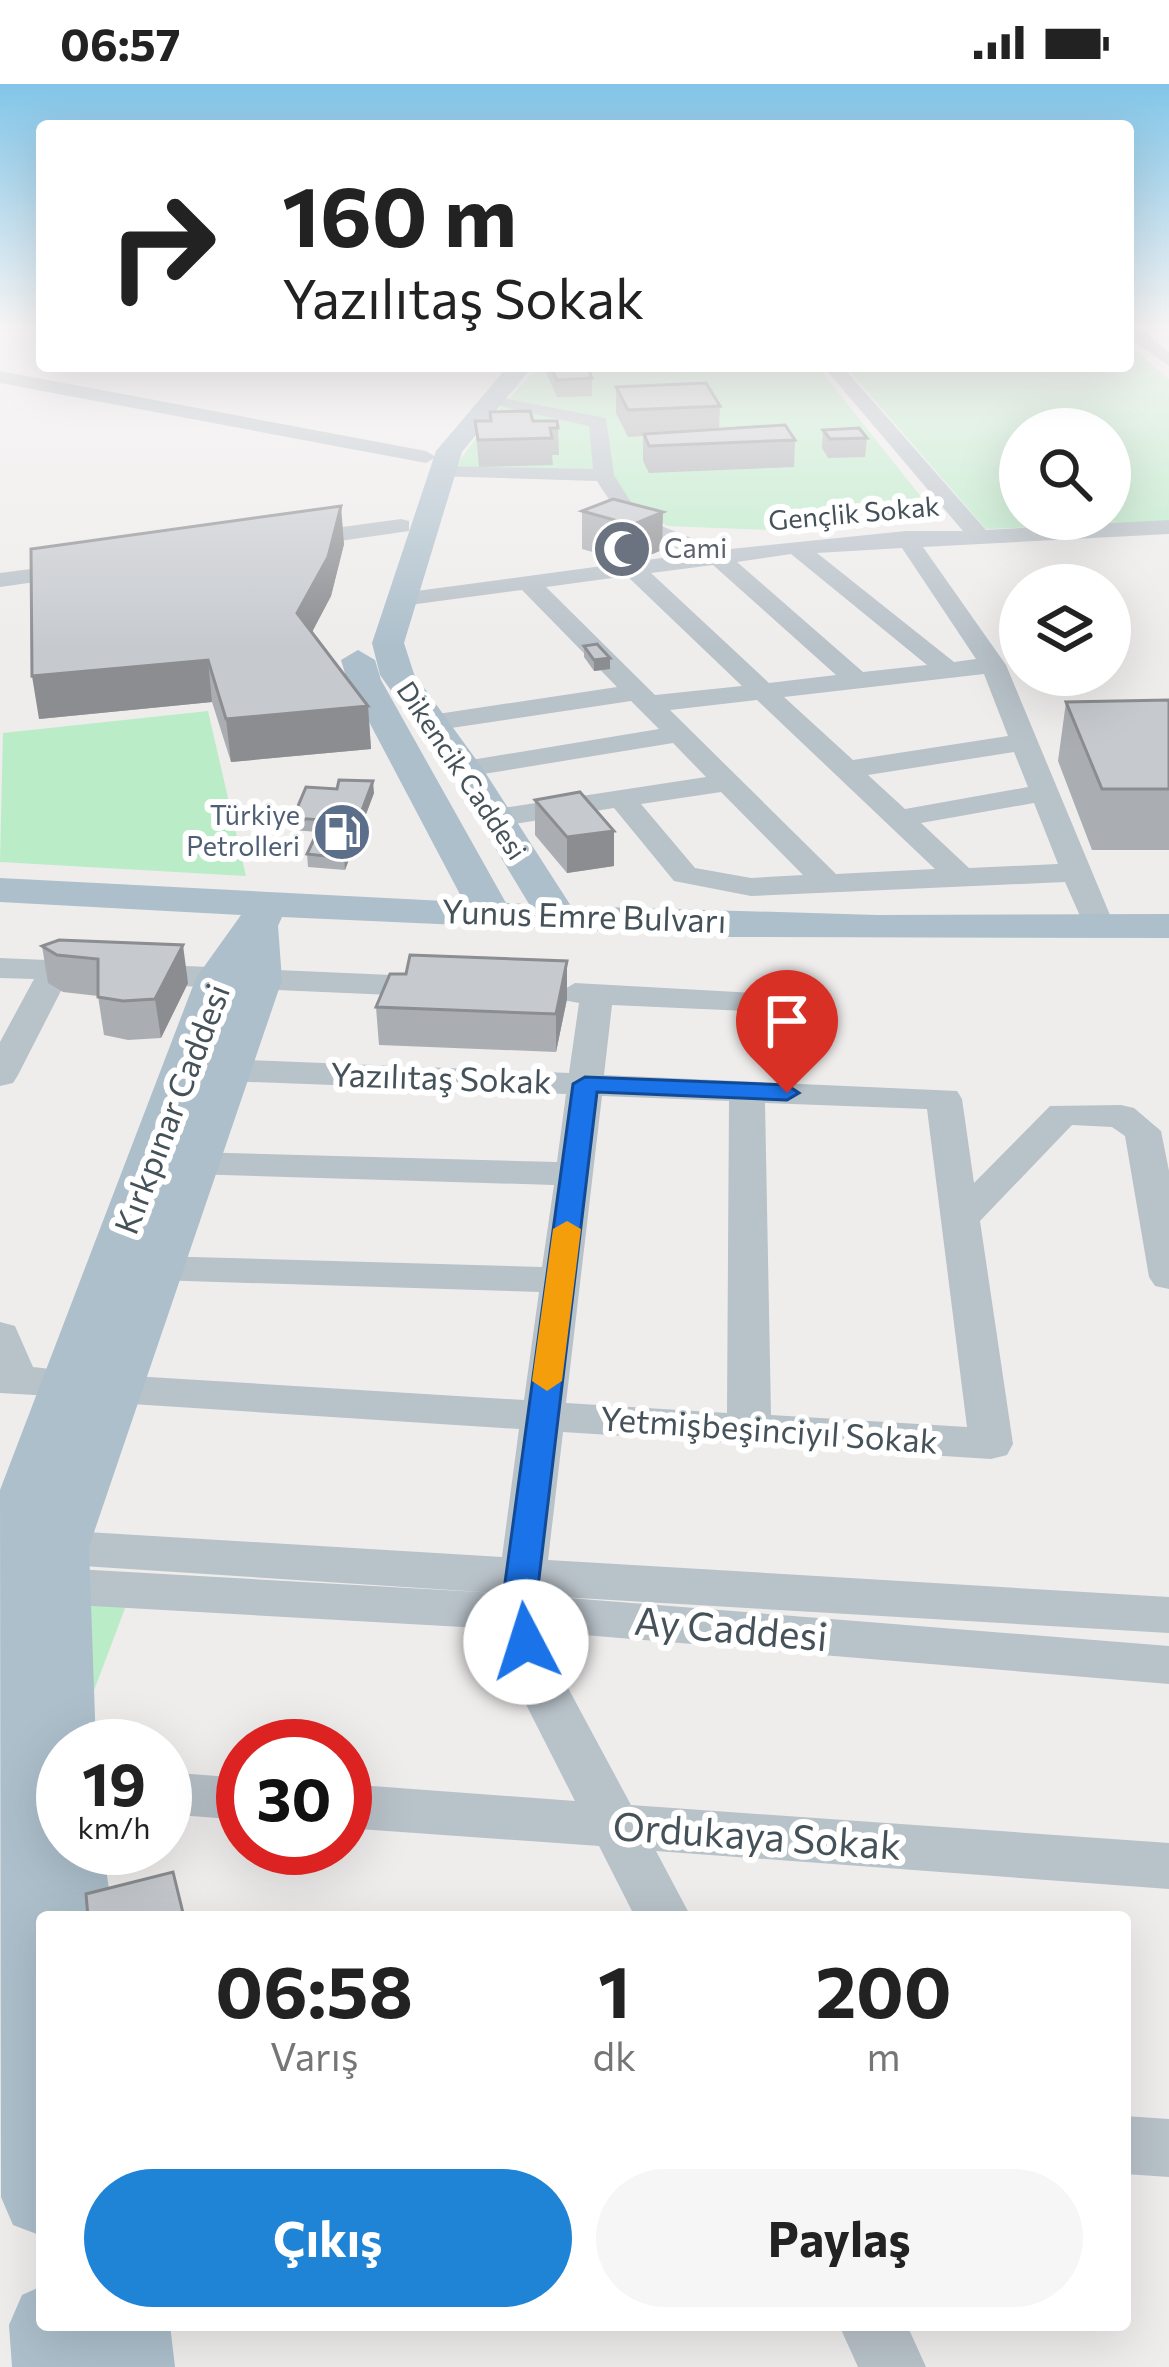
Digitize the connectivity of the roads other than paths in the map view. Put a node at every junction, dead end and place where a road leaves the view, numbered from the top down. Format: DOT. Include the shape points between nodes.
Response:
graph roads {
  1 [pos="285,435"];
  2 [pos="454,435"];
  3 [pos="463,435"];
  4 [pos="600,435"];
  5 [pos="891,435"];
  6 [pos="433,465"];
  7 [pos="604,475"];
  8 [pos="401,526"];
  9 [pos="1169,527"];
  10 [pos="978,535"];
  11 [pos="906,538"];
  12 [pos="260,545"];
  13 [pos="796,547"];
  14 [pos="718,557"];
  15 [pos="118,564"];
  16 [pos="632,568"];
  17 [pos="0,580"];
  18 [pos="527,582"];
  19 [pos="402,598"];
  20 [pos="992,665"];
  21 [pos="949,670"];
  22 [pos="857,680"];
  23 [pos="762,691"];
  24 [pos="643,698"];
  25 [pos="431,723"];
  26 [pos="680,734"];
  27 [pos="1023,742"];
  28 [pos="465,769"];
  29 [pos="845,770"];
  30 [pos="728,782"];
  31 [pos="1042,793"];
  32 [pos="621,799"];
  33 [pos="496,818"];
  34 [pos="896,819"];
  35 [pos="1076,872"];
  36 [pos="961,877"];
  37 [pos="829,884"];
  38 [pos="0,890"];
  39 [pos="490,914"];
  40 [pos="0,916"];
  41 [pos="557,916"];
  42 [pos="1169,926"];
  43 [pos="1099,928"];
  44 [pos="1169,946"];
  45 [pos="250,947"];
  46 [pos="0,968"];
  47 [pos="55,970"];
  48 [pos="462,988"];
  49 [pos="552,992"];
  50 [pos="597,994"];
  51 [pos="818,1004"];
  52 [pos="225,1070"];
  53 [pos="0,1075"];
  54 [pos="585,1084"];
  55 [pos="747,1091"];
  56 [pos="191,1162"];
  57 [pos="574,1174"];
  58 [pos="960,1219"];
  59 [pos="156,1268"];
  60 [pos="1169,1276"];
  61 [pos="560,1280"];
  62 [pos="0,1335"];
  63 [pos="50,1383"];
  64 [pos="543,1416"];
  65 [pos="749,1429"];
  66 [pos="20,1470"];
  67 [pos="22,1583"];
  68 [pos="521,1592"];
  69 [pos="1169,1615"];
  70 [pos="1169,1664"];
  71 [pos="37,1719"];
  72 [pos="372,1808"];
  73 [pos="616,1826"];
  74 [pos="1169,1866"];
  75 [pos="46,1875"];
  76 [pos="64,1875"];
  77 [pos="46,1911"];
  78 [pos="74,1911"];
  79 [pos="660,1911"];
  80 [pos="1131,2145"];
  81 [pos="1169,2148"];
  82 [pos="52,2331"];
  83 [pos="128,2331"];
  84 [pos="875,2331"];
  85 [pos="55,2367"];
  86 [pos="132,2367"];
  87 [pos="893,2367"];
  1 -- 6 [label="street"];
  2 -- 6 [label="main road, Dikencik Caddesi"];
  3 -- 6 [label="main road, Dikencik Caddesi"];
  4 -- 7 [label="street"];
  5 -- 10 [label="street"];
  6 -- 7 [label="street"];
  6 -- 8 [label="main road, Dikencik Caddesi"];
  6 -- 19 [label="main road, Dikencik Caddesi"];
  7 -- 14 [label="street" via="626,512 651,530"];
  8 -- 12 [label="street"];
  8 -- 39 [label="main road, Dikencik Caddesi" via="358,663"];
  9 -- 10 [label="street, Gençlik Sokak"];
  10 -- 11 [label="street, Gençlik Sokak"];
  11 -- 13 [label="street, Gençlik Sokak"];
  11 -- 20 [label="street"];
  13 -- 14 [label="street, Gençlik Sokak"];
  13 -- 21 [label="street"];
  14 -- 16 [label="street, Gençlik Sokak"];
  14 -- 22 [label="street"];
  15 -- 17 [label="street"];
  16 -- 18 [label="street, Gençlik Sokak"];
  16 -- 23 [label="street"];
  18 -- 19 [label="street, Gençlik Sokak"];
  18 -- 24 [label="street"];
  19 -- 25 [label="main road, Dikencik Caddesi" via="390,662"];
  20 -- 21 [label="street"];
  20 -- 27 [label="street"];
  21 -- 22 [label="street"];
  22 -- 23 [label="street"];
  23 -- 24 [label="street"];
  23 -- 29 [label="street"];
  24 -- 25 [label="street"];
  24 -- 26 [label="street"];
  25 -- 28 [label="main road, Dikencik Caddesi"];
  26 -- 28 [label="street"];
  26 -- 30 [label="street"];
  27 -- 29 [label="street"];
  27 -- 31 [label="street"];
  28 -- 33 [label="main road, Dikencik Caddesi"];
  29 -- 34 [label="street"];
  30 -- 32 [label="street"];
  30 -- 37 [label="street"];
  31 -- 34 [label="street"];
  31 -- 35 [label="street"];
  32 -- 33 [label="street"];
  32 -- 37 [label="street" via="685,875 751,887"];
  33 -- 41 [label="main road, Dikencik Caddesi"];
  34 -- 36 [label="street"];
  35 -- 36 [label="street"];
  35 -- 43 [label="street"];
  36 -- 37 [label="street"];
  38 -- 45 [label="main road, Yunus Emre Bulvarı"];
  39 -- 41 [label="main road, Yunus Emre Bulvarı"];
  39 -- 45 [label="main road, Yunus Emre Bulvarı"];
  40 -- 45 [label="main road, Yunus Emre Bulvarı"];
  41 -- 43 [label="main road, Yunus Emre Bulvarı"];
  42 -- 43 [label="main road, Yunus Emre Bulvarı"];
  44 -- 45 [label="main road, Yunus Emre Bulvarı" via="976,952 546,940"];
  45 -- 47 [label="street"];
  45 -- 48 [label="street"];
  45 -- 52 [label="main road, Kırkpınar Caddesi"];
  45 -- 63 [label="main road, Kırkpınar Caddesi"];
  46 -- 47 [label="street"];
  47 -- 53 [label="street"];
  49 -- 50 [label="street"];
  50 -- 51 [label="street"];
  50 -- 54 [label="street"];
  52 -- 54 [label="street, Yazılıtaş Sokak"];
  52 -- 56 [label="main road, Kırkpınar Caddesi"];
  54 -- 55 [label="street, Yazılıtaş Sokak"];
  54 -- 57 [label="street"];
  55 -- 58 [label="street, Yazılıtaş Sokak" via="944,1100"];
  55 -- 65 [label="street"];
  56 -- 57 [label="street"];
  56 -- 59 [label="main road, Kırkpınar Caddesi"];
  57 -- 61 [label="street"];
  58 -- 60 [label="street" via="1063,1114 1121,1116 1143,1131"];
  58 -- 65 [label="street, Yetmişbeşinciyıl Sokak" via="991,1444"];
  59 -- 61 [label="street"];
  59 -- 63 [label="main road, Kırkpınar Caddesi"];
  61 -- 64 [label="street"];
  62 -- 63 [label="street"];
  63 -- 64 [label="street, Yetmişbeşinciyıl Sokak"];
  63 -- 66 [label="main road, Kırkpınar Caddesi"];
  63 -- 67 [label="main road, Kırkpınar Caddesi"];
  64 -- 65 [label="street, Yetmişbeşinciyıl Sokak"];
  64 -- 68 [label="street"];
  66 -- 67 [label="main road, Kırkpınar Caddesi"];
  67 -- 68 [label="street, Ay Caddesi"];
  67 -- 71 [label="main road, Kırkpınar Caddesi"];
  68 -- 69 [label="street, Ay Caddesi"];
  68 -- 70 [label="street, Ay Caddesi"];
  68 -- 73 [label="street" via="535,1673"];
  72 -- 73 [label="street, Ordukaya Sokak"];
  73 -- 74 [label="street, Ordukaya Sokak"];
  73 -- 79 [label="street"];
  75 -- 77 [label="main road, Kırkpınar Caddesi"];
  76 -- 78 [label="main road, Kırkpınar Caddesi"];
  80 -- 81 [label="street"];
  82 -- 85 [label="main road"];
  83 -- 86 [label="main road"];
  84 -- 87 [label="street"];
}
